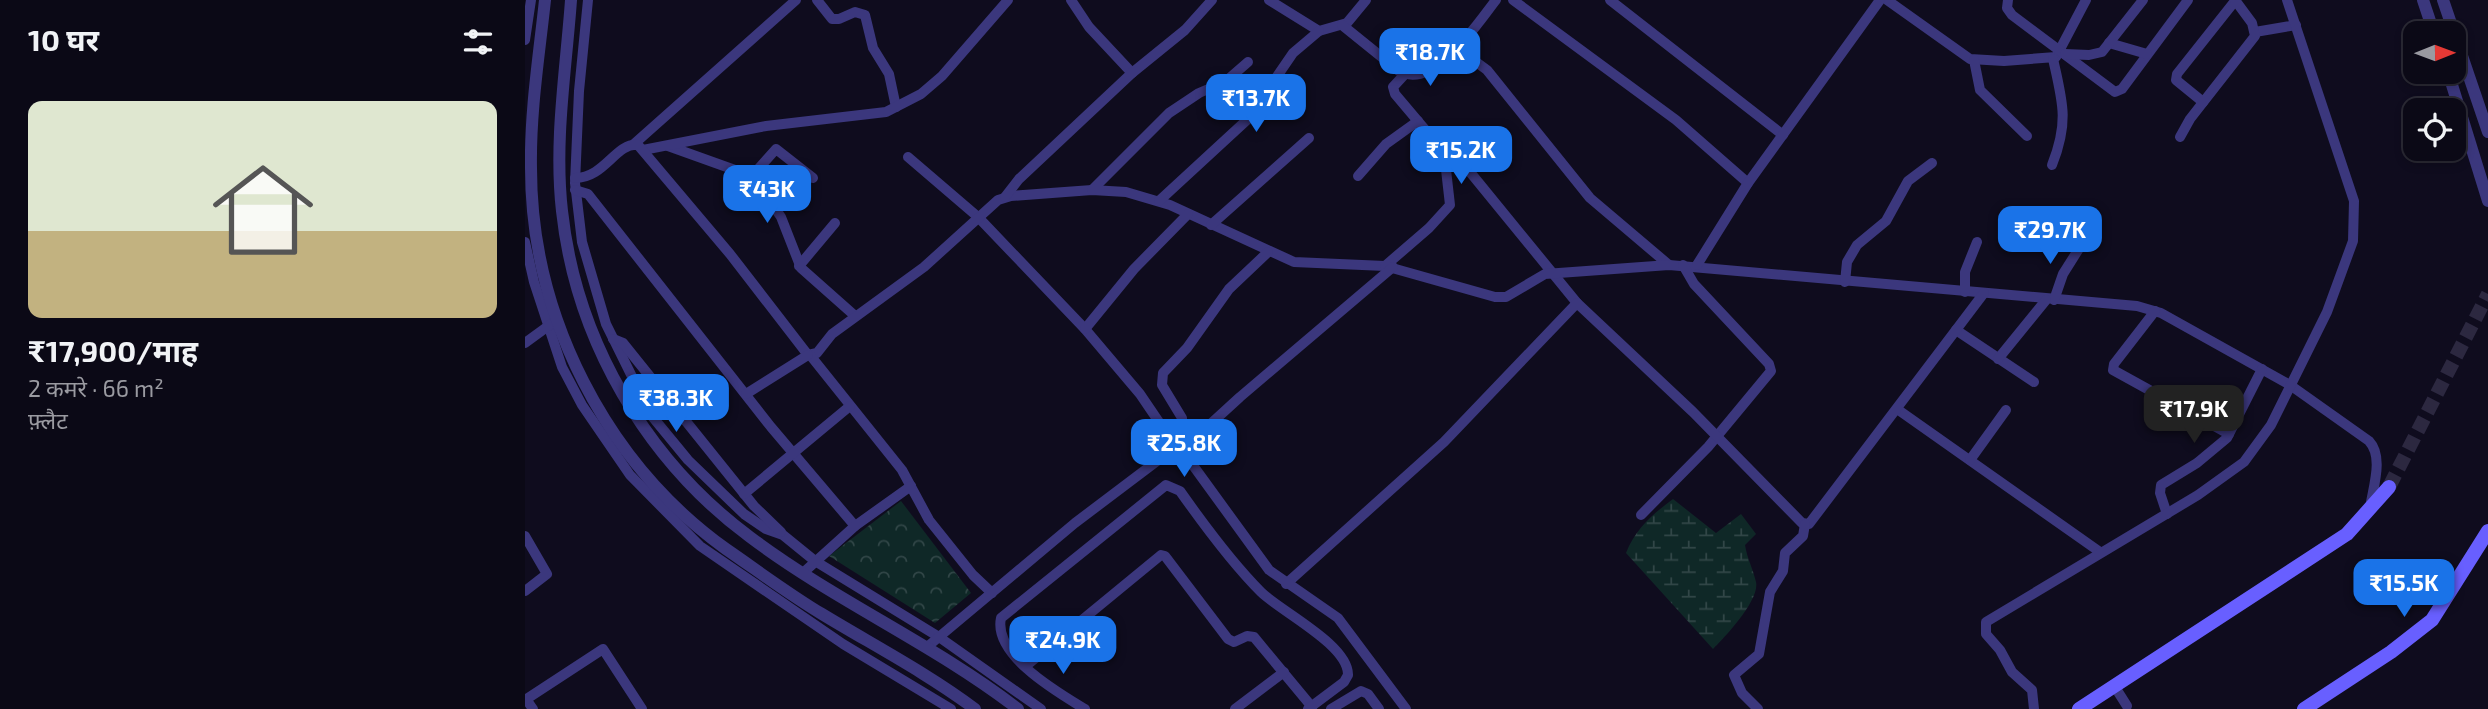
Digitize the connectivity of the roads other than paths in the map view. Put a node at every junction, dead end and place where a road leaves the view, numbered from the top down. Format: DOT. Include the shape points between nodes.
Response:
graph roads {
  1 [pos="531,0"];
  2 [pos="545,0"];
  3 [pos="571,0"];
  4 [pos="588,0"];
  5 [pos="796,0"];
  6 [pos="817,0"];
  7 [pos="1008,0"];
  8 [pos="1071,0"];
  9 [pos="1212,0"];
  10 [pos="1269,0"];
  11 [pos="1366,0"];
  12 [pos="1496,0"];
  13 [pos="1513,0"];
  14 [pos="1610,0"];
  15 [pos="1880,0"];
  16 [pos="1887,0"];
  17 [pos="2008,0"];
  18 [pos="2086,0"];
  19 [pos="2143,0"];
  20 [pos="2188,0"];
  21 [pos="2235,0"];
  22 [pos="2287,0"];
  23 [pos="2423,0"];
  24 [pos="2442,0"];
  25 [pos="2430,21"];
  26 [pos="1342,25"];
  27 [pos="2296,25"];
  28 [pos="1319,31"];
  29 [pos="2255,32"];
  30 [pos="525,40"];
  31 [pos="2109,43"];
  32 [pos="1457,48"];
  33 [pos="2063,52"];
  34 [pos="2147,54"];
  35 [pos="2053,59"];
  36 [pos="1974,60"];
  37 [pos="1248,62"];
  38 [pos="1132,73"];
  39 [pos="1405,74"];
  40 [pos="2452,84"];
  41 [pos="2203,102"];
  42 [pos="896,107"];
  43 [pos="1418,121"];
  44 [pos="2488,132"];
  45 [pos="1783,135"];
  46 [pos="2027,136"];
  47 [pos="1308,138"];
  48 [pos="2181,138"];
  49 [pos="664,145"];
  50 [pos="638,147"];
  51 [pos="1444,152"];
  52 [pos="908,157"];
  53 [pos="1932,163"];
  54 [pos="2052,165"];
  55 [pos="1358,176"];
  56 [pos="751,177"];
  57 [pos="576,178"];
  58 [pos="813,178"];
  59 [pos="1748,183"];
  60 [pos="575,190"];
  61 [pos="1092,190"];
  62 [pos="1005,197"];
  63 [pos="1159,201"];
  64 [pos="2488,201"];
  65 [pos="1188,214"];
  66 [pos="978,216"];
  67 [pos="835,223"];
  68 [pos="1210,225"];
  69 [pos="525,242"];
  70 [pos="1977,242"];
  71 [pos="2080,247"];
  72 [pos="1268,252"];
  73 [pos="799,265"];
  74 [pos="1669,265"];
  75 [pos="1683,265"];
  76 [pos="1697,265"];
  77 [pos="1389,266"];
  78 [pos="1552,273"];
  79 [pos="1845,282"];
  80 [pos="1965,292"];
  81 [pos="1984,293"];
  82 [pos="2050,300"];
  83 [pos="1577,303"];
  84 [pos="2155,311"];
  85 [pos="854,315"];
  86 [pos="552,323"];
  87 [pos="1086,329"];
  88 [pos="1957,330"];
  89 [pos="613,339"];
  90 [pos="525,343"];
  91 [pos="809,355"];
  92 [pos="1998,359"];
  93 [pos="2262,369"];
  94 [pos="2034,382"];
  95 [pos="2290,385"];
  96 [pos="747,394"];
  97 [pos="850,406"];
  98 [pos="1897,409"];
  99 [pos="2006,410"];
  100 [pos="597,419"];
  101 [pos="2229,434"];
  102 [pos="1169,436"];
  103 [pos="1716,437"];
  104 [pos="1179,451"];
  105 [pos="794,452"];
  106 [pos="1970,460"];
  107 [pos="911,486"];
  108 [pos="2389,487"];
  109 [pos="744,494"];
  110 [pos="754,506"];
  111 [pos="2370,512"];
  112 [pos="2167,513"];
  113 [pos="744,514"];
  114 [pos="1641,515"];
  115 [pos="731,521"];
  116 [pos="1805,524"];
  117 [pos="855,526"];
  118 [pos="2488,531"];
  119 [pos="783,535"];
  120 [pos="525,536"];
  121 [pos="712,537"];
  122 [pos="2101,552"];
  123 [pos="815,561"];
  124 [pos="803,572"];
  125 [pos="1286,584"];
  126 [pos="525,591"];
  127 [pos="992,593"];
  128 [pos="939,637"];
  129 [pos="926,647"];
  130 [pos="1026,666"];
  131 [pos="1283,672"];
  132 [pos="2115,687"];
  133 [pos="526,700"];
  134 [pos="2321,704"];
  135 [pos="2127,706"];
  136 [pos="1310,708"];
  137 [pos="533,709"];
  138 [pos="642,709"];
  139 [pos="951,709"];
  140 [pos="975,709"];
  141 [pos="1017,709"];
  142 [pos="1041,709"];
  143 [pos="1085,709"];
  144 [pos="1235,709"];
  145 [pos="1331,709"];
  146 [pos="1379,709"];
  147 [pos="1406,709"];
  148 [pos="1758,709"];
  149 [pos="2034,709"];
  150 [pos="2079,709"];
  151 [pos="2304,709"];
  1 -- 30 [label="street"];
  2 -- 86 [label="street" via="531,170"];
  3 -- 115 [label="street" via="559,163 568,252 586,315 604,363 647,432 678,470"];
  4 -- 57 [label="street"];
  5 -- 50 [label="street" via="715,69"];
  6 -- 42 [label="street" via="832,19 855,12 865,15 873,48 888,70"];
  7 -- 42 [label="street" via="942,76"];
  8 -- 38 [label="street" via="1089,27"];
  9 -- 38 [label="street" via="1185,30"];
  10 -- 28 [label="street"];
  11 -- 26 [label="street"];
  12 -- 32 [label="street"];
  13 -- 59 [label="street" via="1676,120"];
  14 -- 45 [label="street"];
  15 -- 45 [label="street"];
  16 -- 36 [label="street"];
  17 -- 33 [label="street" via="2012,15"];
  18 -- 33 [label="street"];
  19 -- 31 [label="street"];
  20 -- 34 [label="street"];
  21 -- 29 [label="street"];
  21 -- 41 [label="street" via="2177,74 2176,80"];
  22 -- 27 [label="street"];
  23 -- 25 [label="street"];
  24 -- 44 [label="street"];
  26 -- 28 [label="street"];
  26 -- 39 [label="street"];
  27 -- 29 [label="street"];
  27 -- 95 [label="street" via="2356,211 2353,241 2327,312"];
  28 -- 63 [label="street" via="1293,53 1248,119"];
  29 -- 41 [label="street"];
  31 -- 33 [label="street" via="2095,55"];
  31 -- 34 [label="street"];
  32 -- 39 [label="street" via="1424,74"];
  32 -- 74 [label="street" via="1487,70 1595,204"];
  33 -- 34 [label="street" via="2115,92"];
  33 -- 35 [label="street"];
  35 -- 36 [label="street"];
  35 -- 54 [label="street" via="2064,133"];
  36 -- 46 [label="street" via="1980,90"];
  37 -- 61 [label="street" via="1225,82 1169,113"];
  38 -- 62 [label="street"];
  39 -- 43 [label="street" via="1393,90"];
  40 -- 64 [label="street"];
  41 -- 48 [label="street"];
  42 -- 49 [label="street" via="879,114 766,126"];
  43 -- 51 [label="street"];
  43 -- 55 [label="street" via="1386,144"];
  45 -- 59 [label="street"];
  47 -- 68 [label="street"];
  49 -- 50 [label="street"];
  49 -- 56 [label="street"];
  50 -- 57 [label="street" via="592,176"];
  50 -- 91 [label="street"];
  51 -- 77 [label="street" via="1450,205"];
  51 -- 78 [label="street" via="1461,161"];
  52 -- 66 [label="street"];
  53 -- 79 [label="street" via="1908,181 1886,222 1857,245 1847,262"];
  56 -- 58 [label="street" via="776,149"];
  56 -- 73 [label="street" via="781,217"];
  57 -- 60 [label="street"];
  59 -- 76 [label="street"];
  60 -- 89 [label="street" via="582,242"];
  60 -- 96 [label="street" via="588,194"];
  61 -- 62 [label="street"];
  61 -- 63 [label="street" via="1121,191"];
  62 -- 66 [label="street"];
  63 -- 65 [label="street"];
  65 -- 68 [label="street"];
  65 -- 87 [label="street" via="1134,269"];
  66 -- 85 [label="street" via="897,289"];
  66 -- 87 [label="street"];
  67 -- 73 [label="street"];
  68 -- 72 [label="street"];
  69 -- 86 [label="street"];
  70 -- 80 [label="street" via="1965,272"];
  71 -- 82 [label="street"];
  72 -- 77 [label="street" via="1299,263"];
  72 -- 102 [label="street" via="1229,289 1163,373 1162,385 1182,418"];
  73 -- 85 [label="street"];
  74 -- 75 [label="street"];
  74 -- 78 [label="street"];
  75 -- 76 [label="street"];
  75 -- 103 [label="street" via="1694,284 1770,367"];
  76 -- 79 [label="street"];
  77 -- 78 [label="street" via="1501,298"];
  77 -- 104 [label="street"];
  78 -- 83 [label="street"];
  79 -- 80 [label="street"];
  80 -- 81 [label="street"];
  81 -- 82 [label="street"];
  81 -- 88 [label="street"];
  82 -- 84 [label="street"];
  82 -- 92 [label="street"];
  83 -- 103 [label="street"];
  83 -- 125 [label="street" via="1444,442"];
  84 -- 93 [label="street"];
  84 -- 101 [label="street" via="2113,370"];
  85 -- 91 [label="street" via="821,350"];
  86 -- 90 [label="street"];
  86 -- 100 [label="street"];
  87 -- 102 [label="street"];
  88 -- 92 [label="street"];
  88 -- 98 [label="street"];
  89 -- 109 [label="street" via="623,343"];
  89 -- 113 [label="street" via="651,415 688,460"];
  91 -- 96 [label="street"];
  91 -- 97 [label="street"];
  92 -- 94 [label="street"];
  93 -- 95 [label="street"];
  93 -- 101 [label="street"];
  95 -- 111 [label="street" via="2376,448"];
  95 -- 112 [label="street" via="2268,430 2239,466"];
  96 -- 105 [label="street"];
  97 -- 105 [label="street"];
  97 -- 107 [label="street"];
  98 -- 106 [label="street"];
  98 -- 116 [label="street"];
  99 -- 106 [label="street"];
  100 -- 121 [label="street" via="683,513"];
  100 -- 139 [label="street" via="630,475 700,546 843,644"];
  101 -- 112 [label="street" via="2197,463 2161,485"];
  102 -- 104 [label="street"];
  103 -- 114 [label="street"];
  103 -- 116 [label="street"];
  104 -- 125 [label="street" via="1269,570"];
  104 -- 127 [label="street" via="1169,452 1075,523"];
  105 -- 109 [label="street"];
  105 -- 117 [label="street"];
  106 -- 122 [label="street"];
  107 -- 117 [label="street"];
  107 -- 127 [label="street" via="929,520"];
  108 -- 111 [label="main road"];
  109 -- 110 [label="street"];
  110 -- 113 [label="street"];
  110 -- 119 [label="street"];
  111 -- 132 [label="main road" via="2319,553"];
  112 -- 122 [label="street"];
  113 -- 115 [label="street"];
  113 -- 119 [label="street"];
  115 -- 121 [label="street"];
  115 -- 124 [label="street"];
  116 -- 148 [label="street" via="1803,536 1785,553 1783,572 1770,592 1759,654 1734,675 1742,693"];
  117 -- 123 [label="street"];
  118 -- 134 [label="main road" via="2432,620"];
  119 -- 123 [label="street"];
  120 -- 126 [label="street" via="547,574"];
  121 -- 140 [label="street" via="819,612"];
  122 -- 149 [label="street" via="1986,622 1986,634 2012,672 2032,690"];
  123 -- 124 [label="street"];
  123 -- 128 [label="street"];
  124 -- 129 [label="street"];
  125 -- 147 [label="street" via="1338,618"];
  127 -- 128 [label="street"];
  128 -- 129 [label="street"];
  128 -- 142 [label="street"];
  129 -- 141 [label="street"];
  130 -- 131 [label="street" via="1161,555 1228,639 1254,637"];
  130 -- 136 [label="street" via="1003,642 1003,613 1161,487 1171,485 1262,594 1323,639 1346,664 1344,682"];
  130 -- 143 [label="street"];
  131 -- 136 [label="street"];
  131 -- 144 [label="street"];
  132 -- 135 [label="street"];
  132 -- 150 [label="main road"];
  133 -- 137 [label="street"];
  133 -- 138 [label="street" via="603,649"];
  134 -- 151 [label="main road"];
  145 -- 146 [label="street" via="1361,691"];
}
